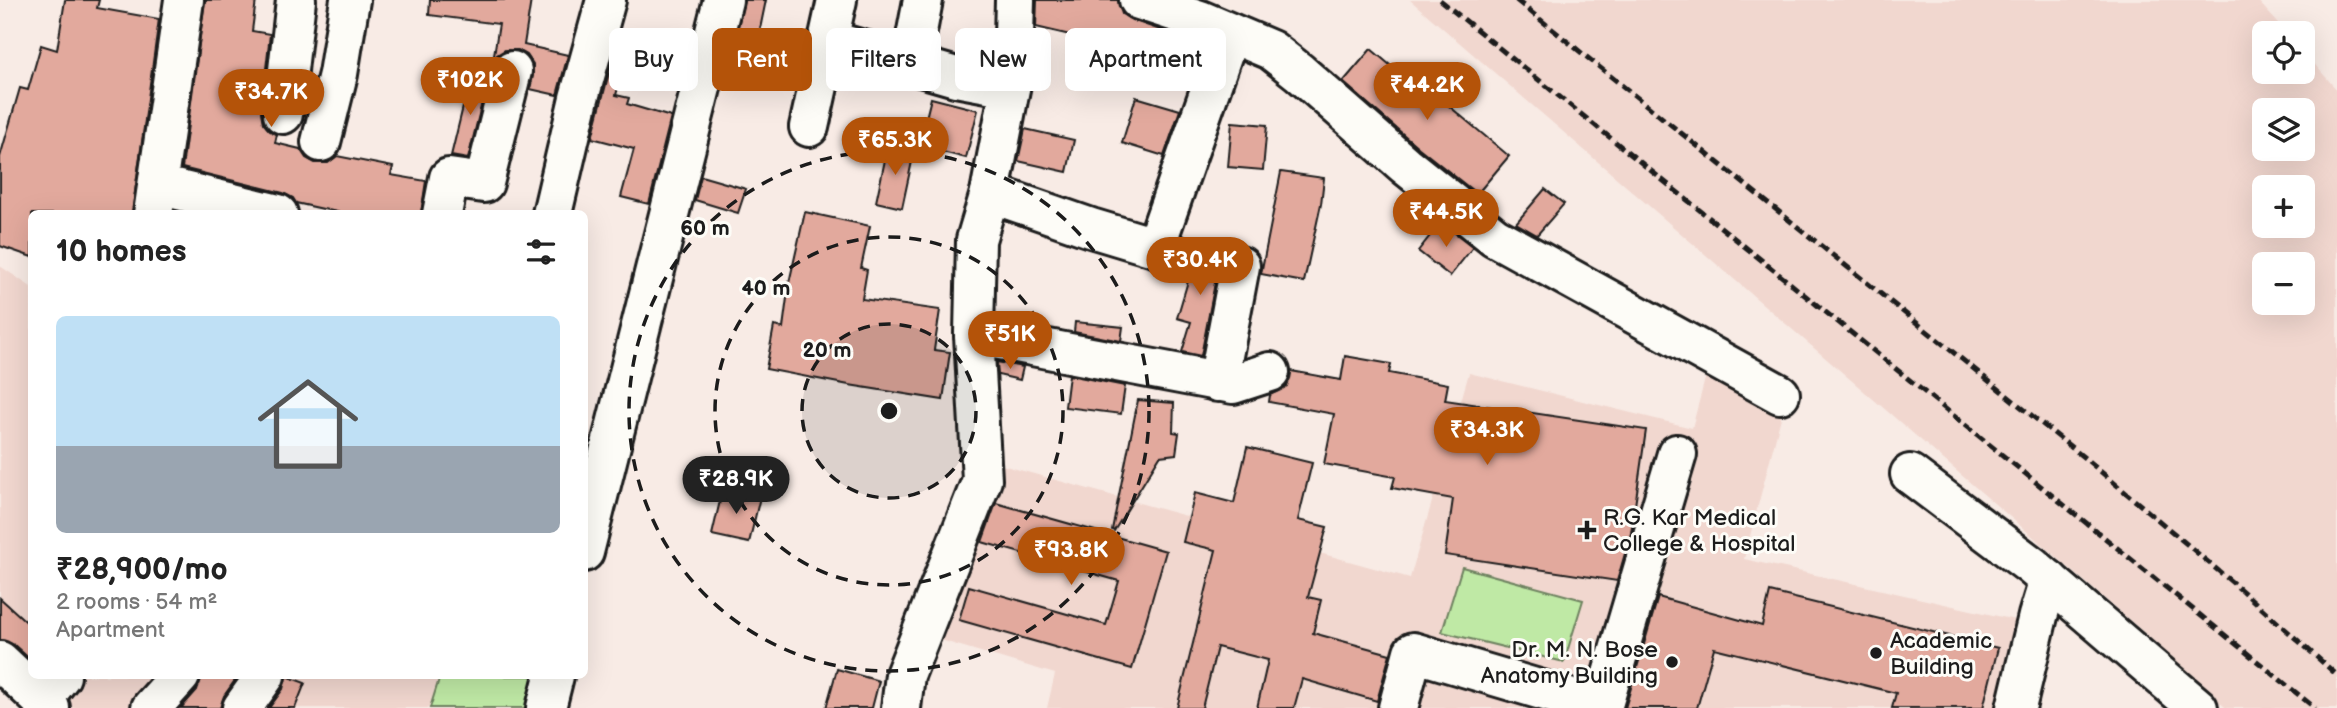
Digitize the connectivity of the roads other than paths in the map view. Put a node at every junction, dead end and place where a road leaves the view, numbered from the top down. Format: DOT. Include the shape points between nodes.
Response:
graph roads {
  1 [pos="184,0"];
  2 [pos="296,0"];
  3 [pos="351,0"];
  4 [pos="606,0"];
  5 [pos="723,0"];
  6 [pos="837,0"];
  7 [pos="923,0"];
  8 [pos="1015,0"];
  9 [pos="1139,0"];
  10 [pos="831,28"];
  11 [pos="918,28"];
  12 [pos="1014,28"];
  13 [pos="1230,33"];
  14 [pos="826,49"];
  15 [pos="513,71"];
  16 [pos="1009,91"];
  17 [pos="284,114"];
  18 [pos="809,127"];
  19 [pos="321,142"];
  20 [pos="990,193"];
  21 [pos="156,199"];
  22 [pos="245,210"];
  23 [pos="443,210"];
  24 [pos="553,210"];
  25 [pos="1240,266"];
  26 [pos="974,335"];
  27 [pos="1270,372"];
  28 [pos="1218,382"];
  29 [pos="1780,394"];
  30 [pos="1677,454"];
  31 [pos="595,461"];
  32 [pos="1910,474"];
  33 [pos="588,519"];
  34 [pos="2049,580"];
  35 [pos="0,662"];
  36 [pos="177,679"];
  37 [pos="263,679"];
  38 [pos="553,679"];
  39 [pos="51,695"];
  40 [pos="151,708"];
  41 [pos="242,708"];
  42 [pos="546,708"];
  43 [pos="901,708"];
  44 [pos="1398,708"];
  45 [pos="1603,708"];
  46 [pos="2015,708"];
  47 [pos="2198,708"];
  1 -- 21 [label="street"];
  2 -- 17 [label="street"];
  3 -- 19 [label="street"];
  4 -- 24 [label="street"];
  5 -- 31 [label="street"];
  6 -- 10 [label="street"];
  7 -- 11 [label="street"];
  8 -- 12 [label="street"];
  9 -- 13 [label="street"];
  13 -- 20 [label="street" via="1163,249"];
  13 -- 29 [label="street" via="1271,50 1495,237"];
  14 -- 18 [label="street"];
  15 -- 23 [label="street" via="484,183 449,178"];
  16 -- 20 [label="street"];
  20 -- 26 [label="street" via="976,240"];
  21 -- 22 [label="street"];
  25 -- 28 [label="street"];
  26 -- 28 [label="street"];
  26 -- 43 [label="street" via="982,480 905,675"];
  27 -- 28 [label="street" via="1233,384"];
  30 -- 45 [label="street"];
  31 -- 33 [label="street"];
  32 -- 34 [label="street"];
  34 -- 46 [label="street"];
  34 -- 47 [label="street"];
  35 -- 39 [label="street"];
  36 -- 40 [label="street"];
  37 -- 41 [label="street"];
  38 -- 42 [label="street"];
  44 -- 45 [label="street" via="1413,652"];
}
